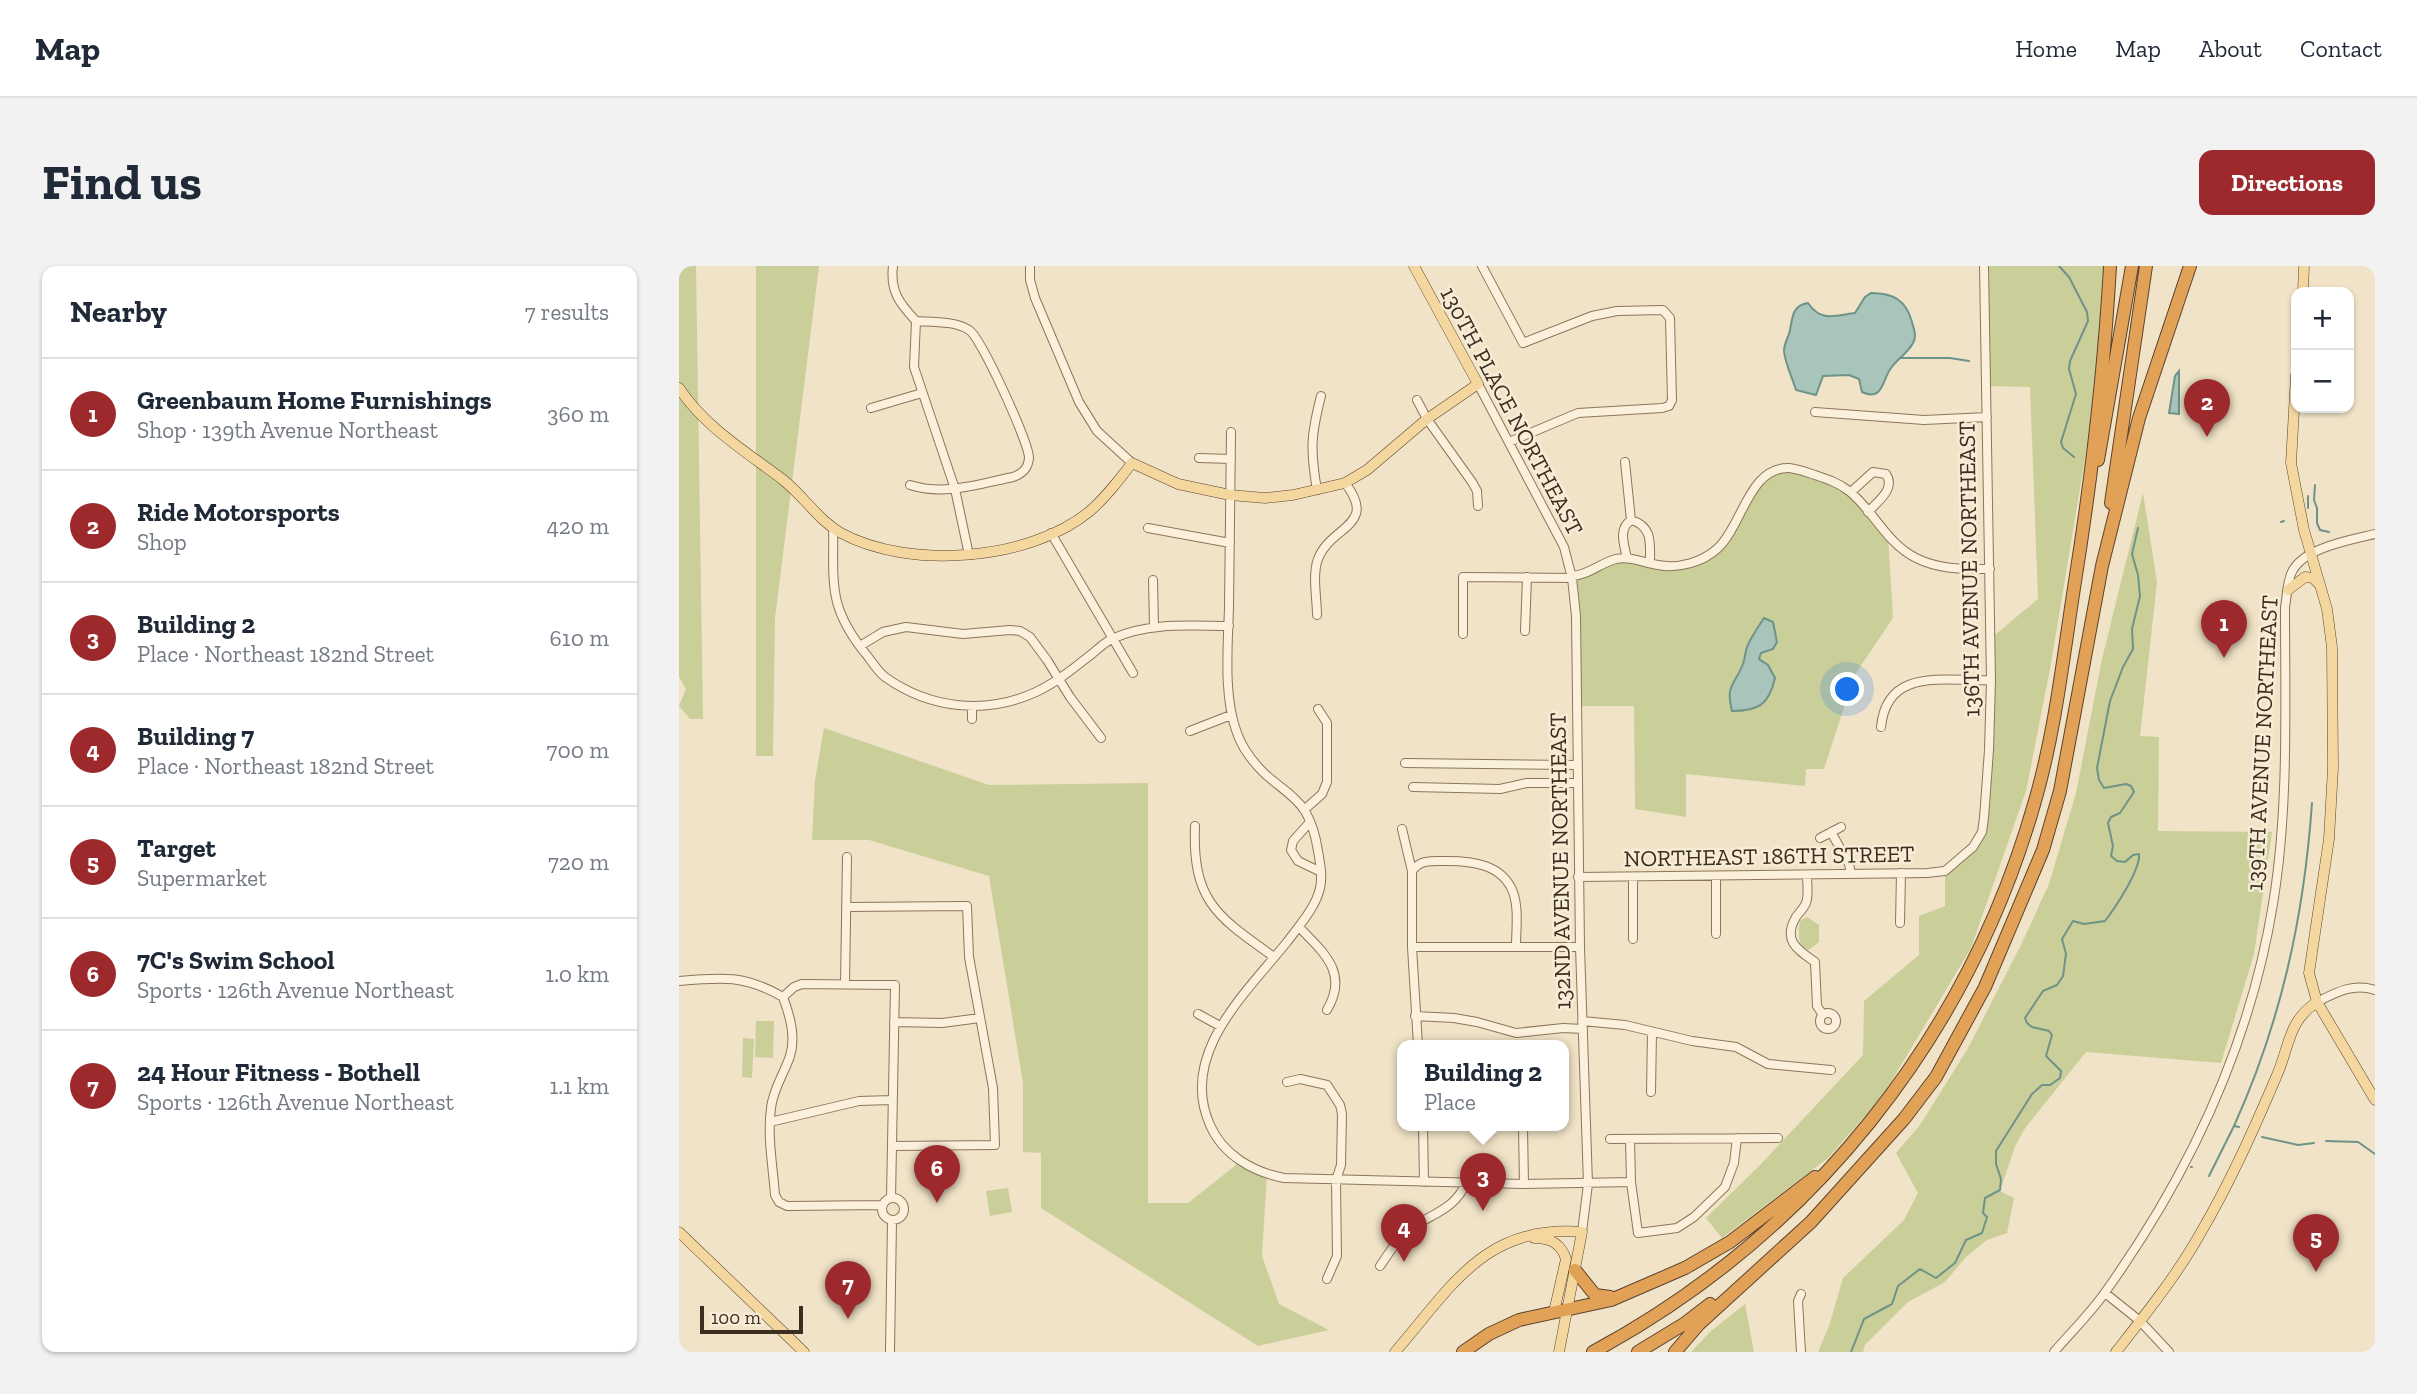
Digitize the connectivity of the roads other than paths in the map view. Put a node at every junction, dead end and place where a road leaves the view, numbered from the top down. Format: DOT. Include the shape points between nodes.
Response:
graph roads {
  1 [pos="893,266"];
  2 [pos="1030,266"];
  3 [pos="1413,266"];
  4 [pos="1482,266"];
  5 [pos="1984,266"];
  6 [pos="2111,266"];
  7 [pos="2132,266"];
  8 [pos="2145,266"];
  9 [pos="2190,266"];
  10 [pos="2304,266"];
  11 [pos="2302,287"];
  12 [pos="916,321"];
  13 [pos="1478,384"];
  14 [pos="679,388"];
  15 [pos="922,393"];
  16 [pos="1321,396"];
  17 [pos="1417,400"];
  18 [pos="871,408"];
  19 [pos="1815,412"];
  20 [pos="2294,413"];
  21 [pos="1987,417"];
  22 [pos="1427,419"];
  23 [pos="1231,432"];
  24 [pos="1509,442"];
  25 [pos="1199,458"];
  26 [pos="1231,459"];
  27 [pos="1625,462"];
  28 [pos="1132,463"];
  29 [pos="1345,483"];
  30 [pos="910,485"];
  31 [pos="955,489"];
  32 [pos="1317,489"];
  33 [pos="1851,492"];
  34 [pos="1230,495"];
  35 [pos="1478,506"];
  36 [pos="1868,512"];
  37 [pos="1631,520"];
  38 [pos="1147,527"];
  39 [pos="833,528"];
  40 [pos="1051,533"];
  41 [pos="2375,534"];
  42 [pos="2082,539"];
  43 [pos="1230,543"];
  44 [pos="2311,552"];
  45 [pos="969,555"];
  46 [pos="1627,558"];
  47 [pos="1650,563"];
  48 [pos="2102,566"];
  49 [pos="1990,569"];
  50 [pos="1527,577"];
  51 [pos="1572,577"];
  52 [pos="1153,580"];
  53 [pos="2320,585"];
  54 [pos="2288,590"];
  55 [pos="1317,615"];
  56 [pos="1154,626"];
  57 [pos="1229,626"];
  58 [pos="1525,631"];
  59 [pos="1464,634"];
  60 [pos="1112,638"];
  61 [pos="860,646"];
  62 [pos="1133,673"];
  63 [pos="1059,680"];
  64 [pos="1991,680"];
  65 [pos="972,707"];
  66 [pos="1318,709"];
  67 [pos="1231,715"];
  68 [pos="972,719"];
  69 [pos="1881,727"];
  70 [pos="1190,731"];
  71 [pos="1101,738"];
  72 [pos="1405,763"];
  73 [pos="1578,765"];
  74 [pos="1578,783"];
  75 [pos="1413,787"];
  76 [pos="1304,810"];
  77 [pos="1310,822"];
  78 [pos="1195,826"];
  79 [pos="1841,827"];
  80 [pos="1402,829"];
  81 [pos="1831,832"];
  82 [pos="1820,838"];
  83 [pos="847,856"];
  84 [pos="1958,862"];
  85 [pos="1412,871"];
  86 [pos="1321,872"];
  87 [pos="1901,873"];
  88 [pos="1851,874"];
  89 [pos="1807,875"];
  90 [pos="1579,877"];
  91 [pos="1633,877"];
  92 [pos="1716,877"];
  93 [pos="847,907"];
  94 [pos="1900,923"];
  95 [pos="1299,927"];
  96 [pos="1716,934"];
  97 [pos="1633,939"];
  98 [pos="1412,947"];
  99 [pos="1516,947"];
  100 [pos="1580,947"];
  101 [pos="1275,957"];
  102 [pos="679,981"];
  103 [pos="845,985"];
  104 [pos="2375,990"];
  105 [pos="783,997"];
  106 [pos="2317,1002"];
  107 [pos="1327,1010"];
  108 [pos="1198,1014"];
  109 [pos="1823,1015"];
  110 [pos="1415,1016"];
  111 [pos="981,1018"];
  112 [pos="894,1022"];
  113 [pos="1583,1025"];
  114 [pos="1220,1026"];
  115 [pos="1652,1032"];
  116 [pos="1417,1040"];
  117 [pos="1831,1070"];
  118 [pos="1287,1082"];
  119 [pos="1651,1092"];
  120 [pos="892,1100"];
  121 [pos="2375,1100"];
  122 [pos="770,1122"];
  123 [pos="1423,1131"];
  124 [pos="1523,1131"];
  125 [pos="1737,1138"];
  126 [pos="1777,1138"];
  127 [pos="1610,1139"];
  128 [pos="1630,1139"];
  129 [pos="892,1146"];
  130 [pos="1846,1153"];
  131 [pos="1336,1180"];
  132 [pos="1424,1182"];
  133 [pos="1632,1182"];
  134 [pos="1466,1183"];
  135 [pos="1524,1184"];
  136 [pos="1588,1184"];
  137 [pos="891,1198"];
  138 [pos="883,1205"];
  139 [pos="892,1220"];
  140 [pos="679,1232"];
  141 [pos="1582,1232"];
  142 [pos="1516,1239"];
  143 [pos="1764,1264"];
  144 [pos="1380,1266"];
  145 [pos="1575,1270"];
  146 [pos="1327,1279"];
  147 [pos="2105,1293"];
  148 [pos="1801,1294"];
  149 [pos="1621,1296"];
  150 [pos="1561,1311"];
  151 [pos="2140,1321"];
  152 [pos="804,1352"];
  153 [pos="890,1352"];
  154 [pos="1395,1352"];
  155 [pos="1464,1352"];
  156 [pos="1559,1352"];
  157 [pos="1593,1352"];
  158 [pos="1638,1352"];
  159 [pos="1675,1352"];
  160 [pos="1801,1352"];
  161 [pos="2054,1352"];
  162 [pos="2116,1352"];
  163 [pos="2169,1352"];
  1 -- 12 [label="street" via="894,292"];
  2 -- 28 [label="street" via="1035,298 1079,402 1097,431"];
  3 -- 13 [label="main road, 130TH PLACE NORTHEAST"];
  4 -- 24 [label="street" via="1523,343 1617,311 1663,310 1670,318 1672,400 1668,406 1578,413"];
  5 -- 21 [label="street, 136TH AVENUE NORTHEAST"];
  6 -- 42 [label="highway"];
  7 -- 42 [label="highway"];
  8 -- 48 [label="highway"];
  9 -- 48 [label="highway" via="2139,418"];
  10 -- 11 [label="main road"];
  12 -- 15 [label="street" via="914,367"];
  12 -- 31 [label="street" via="960,326 976,336 1024,438 1029,459 1021,474"];
  13 -- 22 [label="main road"];
  13 -- 24 [label="street, 130TH PLACE NORTHEAST"];
  14 -- 39 [label="main road" via="701,416 785,481"];
  15 -- 18 [label="street"];
  15 -- 31 [label="street"];
  16 -- 32 [label="street" via="1312,430"];
  17 -- 22 [label="street"];
  19 -- 21 [label="street" via="1924,420"];
  20 -- 44 [label="main road" via="2291,463"];
  21 -- 49 [label="street, 136TH AVENUE NORTHEAST"];
  22 -- 29 [label="main road"];
  22 -- 35 [label="street" via="1472,482"];
  23 -- 26 [label="street"];
  24 -- 51 [label="street, 130TH PLACE NORTHEAST" via="1559,537"];
  25 -- 26 [label="street"];
  26 -- 34 [label="street"];
  27 -- 37 [label="street"];
  28 -- 34 [label="main road" via="1178,484"];
  28 -- 40 [label="main road" via="1088,512"];
  29 -- 32 [label="main road"];
  29 -- 55 [label="street" via="1354,494 1356,517 1318,558"];
  30 -- 31 [label="street" via="925,490"];
  31 -- 45 [label="street"];
  32 -- 34 [label="main road" via="1265,498"];
  33 -- 36 [label="street"];
  33 -- 36 [label="street" via="1873,472 1886,474 1889,487"];
  33 -- 47 [label="street" via="1800,470 1779,470 1758,482 1738,522 1716,550 1684,565"];
  34 -- 43 [label="street"];
  36 -- 49 [label="street" via="1915,558 1944,568"];
  37 -- 46 [label="street" via="1622,531"];
  37 -- 47 [label="street" via="1648,531"];
  38 -- 43 [label="street"];
  39 -- 45 [label="main road" via="891,550"];
  39 -- 61 [label="street" via="837,602"];
  40 -- 45 [label="main road" via="1001,551"];
  40 -- 60 [label="street"];
  41 -- 44 [label="street"];
  42 -- 130 [label="highway" via="2052,725 2035,800 2007,885 1948,1009"];
  43 -- 57 [label="street"];
  44 -- 53 [label="main road"];
  44 -- 54 [label="street, 139TH AVENUE NORTHEAST" via="2294,568"];
  46 -- 47 [label="street"];
  46 -- 51 [label="street"];
  48 -- 143 [label="highway" via="2060,791 2043,850 1985,987 1936,1077 1904,1119 1811,1222"];
  49 -- 64 [label="street, 136TH AVENUE NORTHEAST"];
  50 -- 51 [label="street"];
  50 -- 58 [label="street"];
  50 -- 59 [label="street" via="1464,577"];
  51 -- 73 [label="street, 132ND AVENUE NORTHEAST"];
  52 -- 56 [label="street"];
  53 -- 54 [label="main road" via="2305,578"];
  53 -- 106 [label="main road" via="2332,647 2333,768 2325,874 2309,959"];
  54 -- 147 [label="street, 139TH AVENUE NORTHEAST" via="2281,831 2264,951 2242,1028 2196,1144 2167,1199"];
  56 -- 57 [label="street"];
  56 -- 60 [label="street"];
  57 -- 67 [label="street"];
  60 -- 62 [label="street"];
  60 -- 63 [label="street"];
  61 -- 63 [label="street" via="883,632 906,627 963,634 1020,631 1030,637"];
  61 -- 65 [label="street" via="883,676 905,688 923,697"];
  63 -- 65 [label="street" via="1003,704"];
  63 -- 71 [label="street"];
  64 -- 69 [label="street" via="1922,681 1903,686 1889,698"];
  64 -- 84 [label="street, 136TH AVENUE NORTHEAST" via="1982,832"];
  65 -- 68 [label="street"];
  66 -- 76 [label="street" via="1327,723 1327,782 1322,794"];
  67 -- 70 [label="street"];
  67 -- 76 [label="street" via="1246,752"];
  72 -- 73 [label="street"];
  73 -- 74 [label="street, 132ND AVENUE NORTHEAST"];
  74 -- 75 [label="street" via="1527,783 1500,789"];
  74 -- 90 [label="street, 132ND AVENUE NORTHEAST"];
  76 -- 77 [label="street"];
  77 -- 86 [label="street"];
  77 -- 86 [label="street" via="1291,850 1298,861"];
  78 -- 101 [label="street" via="1194,845 1206,897 1230,926"];
  79 -- 81 [label="street"];
  80 -- 85 [label="street"];
  81 -- 82 [label="street"];
  81 -- 88 [label="street"];
  83 -- 93 [label="street"];
  84 -- 87 [label="street, NORTHEAST 186TH STREET" via="1945,871"];
  85 -- 98 [label="street"];
  85 -- 99 [label="street" via="1425,861 1466,861 1497,872 1514,893"];
  86 -- 95 [label="street" via="1316,899"];
  87 -- 88 [label="street, NORTHEAST 186TH STREET"];
  87 -- 94 [label="street"];
  88 -- 89 [label="street, NORTHEAST 186TH STREET"];
  89 -- 92 [label="street, NORTHEAST 186TH STREET"];
  89 -- 109 [label="street" via="1806,904 1795,919 1791,937 1794,947 1815,962 1817,1006"];
  90 -- 91 [label="street, NORTHEAST 186TH STREET"];
  90 -- 100 [label="street, 132ND AVENUE NORTHEAST"];
  91 -- 92 [label="street, NORTHEAST 186TH STREET"];
  91 -- 97 [label="street"];
  92 -- 96 [label="street"];
  93 -- 103 [label="street"];
  93 -- 111 [label="street" via="967,906 969,957"];
  95 -- 101 [label="street"];
  95 -- 107 [label="street" via="1334,968 1335,997"];
  98 -- 99 [label="street"];
  98 -- 110 [label="street"];
  99 -- 100 [label="street"];
  100 -- 113 [label="street, 132ND AVENUE NORTHEAST"];
  101 -- 114 [label="street"];
  102 -- 105 [label="street" via="747,980"];
  103 -- 105 [label="street" via="802,985"];
  103 -- 112 [label="street" via="895,985"];
  104 -- 106 [label="street" via="2345,988"];
  105 -- 122 [label="street" via="790,1016 790,1054 774,1094"];
  106 -- 121 [label="main road"];
  106 -- 151 [label="main road" via="2302,1012 2294,1025 2244,1153 2199,1237"];
  108 -- 114 [label="street"];
  110 -- 113 [label="street" via="1466,1020 1516,1033"];
  110 -- 116 [label="street"];
  111 -- 112 [label="street"];
  111 -- 129 [label="street" via="993,1088 995,1145"];
  112 -- 120 [label="street"];
  113 -- 115 [label="street"];
  113 -- 136 [label="street, 132ND AVENUE NORTHEAST"];
  114 -- 131 [label="street" via="1202,1072 1205,1114 1211,1129 1252,1168 1284,1178"];
  115 -- 117 [label="street" via="1736,1047 1769,1063"];
  115 -- 119 [label="street"];
  118 -- 131 [label="street" via="1300,1079 1327,1085 1340,1105 1341,1165"];
  120 -- 122 [label="street" via="859,1101"];
  120 -- 129 [label="street"];
  122 -- 138 [label="street" via="779,1202 787,1206"];
  123 -- 132 [label="street"];
  124 -- 135 [label="street"];
  125 -- 126 [label="street"];
  125 -- 128 [label="street"];
  125 -- 133 [label="street" via="1725,1188 1677,1228 1638,1233"];
  127 -- 128 [label="street"];
  128 -- 133 [label="street"];
  129 -- 137 [label="street"];
  130 -- 149 [label="highway" via="1730,1242"];
  130 -- 157 [label="highway" via="1804,1198 1740,1253 1673,1303"];
  131 -- 132 [label="street"];
  131 -- 146 [label="street" via="1337,1256"];
  132 -- 134 [label="street"];
  133 -- 136 [label="street"];
  134 -- 135 [label="street"];
  134 -- 144 [label="street" via="1460,1197 1397,1241"];
  135 -- 136 [label="street"];
  136 -- 141 [label="street, 132ND AVENUE NORTHEAST"];
  137 -- 138 [label="street"];
  137 -- 139 [label="street" via="904,1208 900,1218"];
  138 -- 139 [label="street" via="884,1216"];
  139 -- 153 [label="street"];
  140 -- 152 [label="main road"];
  141 -- 142 [label="main road" via="1543,1232"];
  141 -- 145 [label="main road, 132ND AVENUE NORTHEAST"];
  142 -- 150 [label="main road" via="1544,1238 1563,1251"];
  142 -- 154 [label="main road" via="1463,1272"];
  143 -- 158 [label="highway"];
  143 -- 159 [label="highway"];
  145 -- 149 [label="highway" via="1595,1295"];
  145 -- 150 [label="main road, 132ND AVENUE NORTHEAST"];
  147 -- 151 [label="street"];
  147 -- 161 [label="street, 139TH AVENUE NORTHEAST"];
  148 -- 160 [label="street"];
  149 -- 150 [label="highway"];
  150 -- 155 [label="highway" via="1510,1324"];
  150 -- 156 [label="main road, 132ND AVENUE NORTHEAST" via="1564,1331"];
  151 -- 162 [label="main road"];
  151 -- 163 [label="street"];
}
